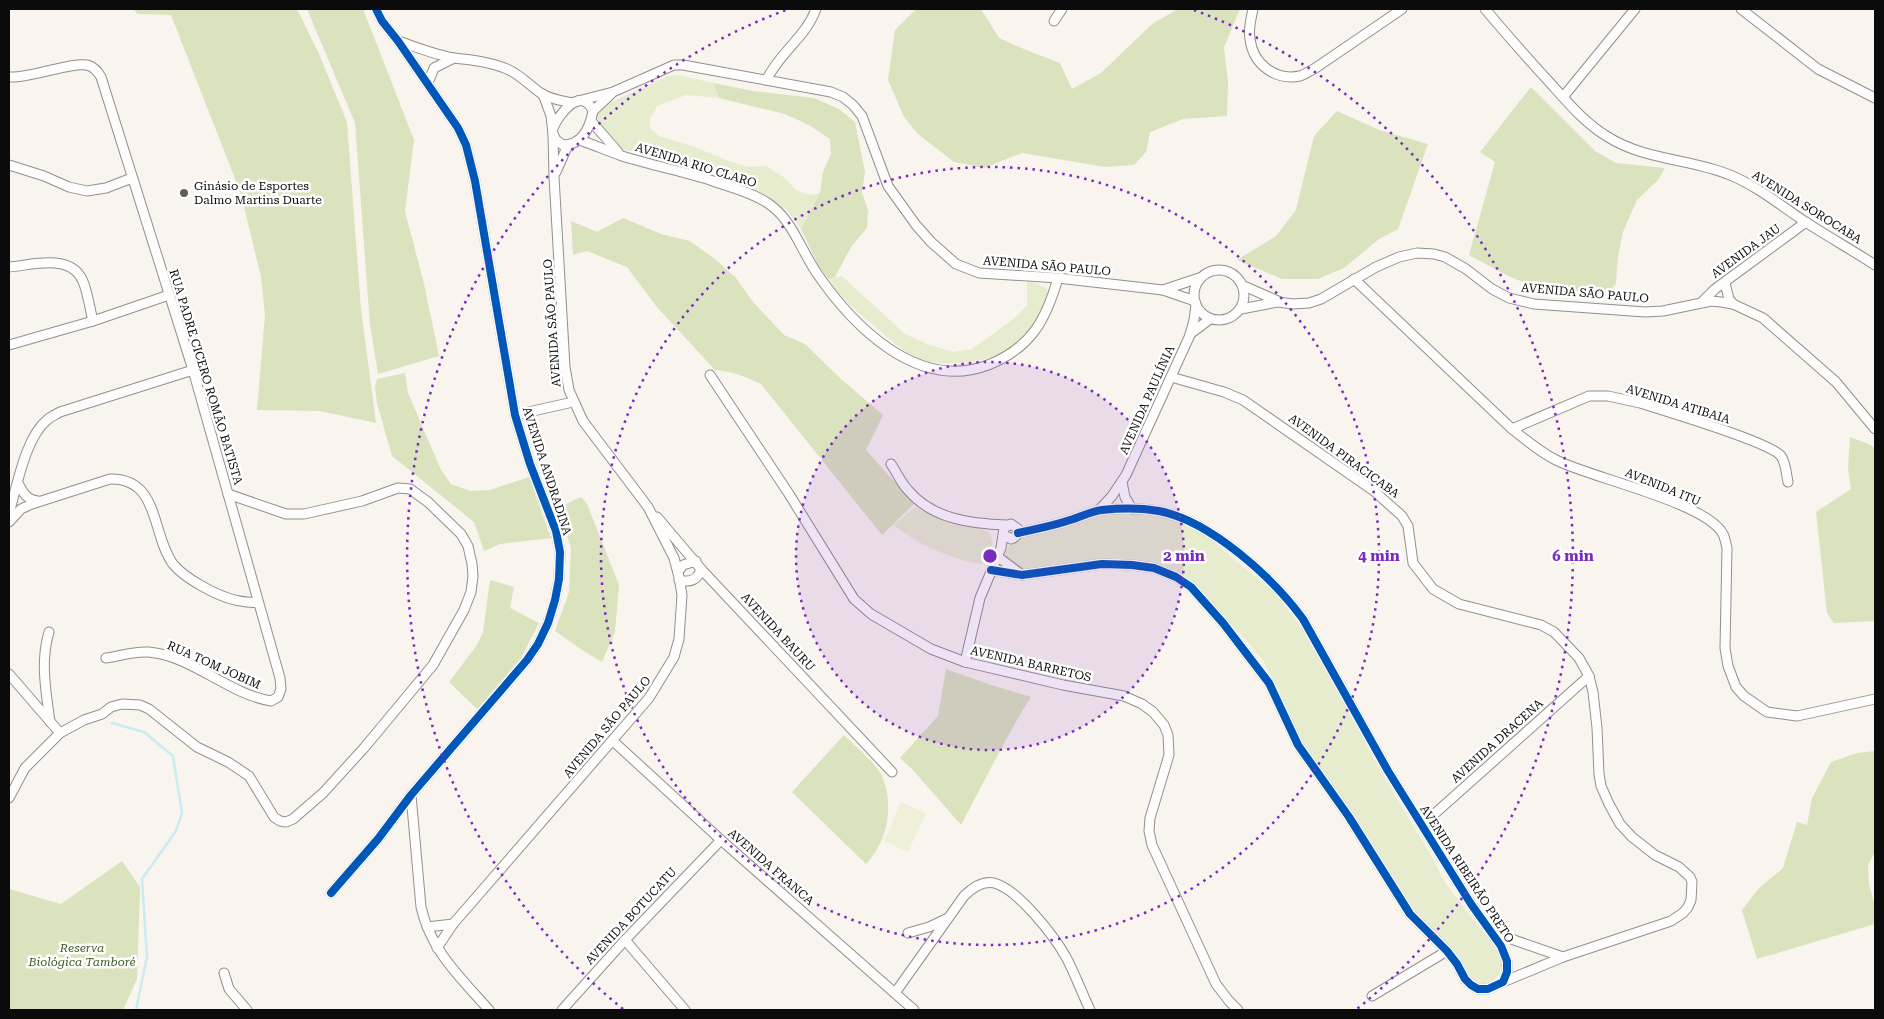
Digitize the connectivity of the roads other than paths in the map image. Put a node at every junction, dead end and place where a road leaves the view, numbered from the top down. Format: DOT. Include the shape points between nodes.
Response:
graph roads {
  1 [pos="376,9"];
  2 [pos="816,9"];
  3 [pos="1062,9"];
  4 [pos="1253,9"];
  5 [pos="1402,9"];
  6 [pos="1485,9"];
  7 [pos="1635,9"];
  8 [pos="1741,9"];
  9 [pos="1054,21"];
  10 [pos="398,40"];
  11 [pos="454,58"];
  12 [pos="9,77"];
  13 [pos="767,79"];
  14 [pos="428,82"];
  15 [pos="613,92"];
  16 [pos="543,94"];
  17 [pos="1563,97"];
  18 [pos="1875,98"];
  19 [pos="575,102"];
  20 [pos="593,111"];
  21 [pos="591,121"];
  22 [pos="553,131"];
  23 [pos="580,140"];
  24 [pos="568,145"];
  25 [pos="622,156"];
  26 [pos="9,165"];
  27 [pos="554,177"];
  28 [pos="132,178"];
  29 [pos="1806,222"];
  30 [pos="1875,265"];
  31 [pos="9,267"];
  32 [pos="1058,278"];
  33 [pos="1200,278"];
  34 [pos="1354,279"];
  35 [pos="1724,283"];
  36 [pos="1244,286"];
  37 [pos="1162,290"];
  38 [pos="169,295"];
  39 [pos="1278,302"];
  40 [pos="1195,303"];
  41 [pos="1702,303"];
  42 [pos="1733,304"];
  43 [pos="1241,309"];
  44 [pos="1210,318"];
  45 [pos="93,321"];
  46 [pos="1190,334"];
  47 [pos="9,345"];
  48 [pos="193,370"];
  49 [pos="710,375"];
  50 [pos="1171,377"];
  51 [pos="573,402"];
  52 [pos="515,415"];
  53 [pos="1875,429"];
  54 [pos="1512,430"];
  55 [pos="892,464"];
  56 [pos="1126,475"];
  57 [pos="1788,482"];
  58 [pos="18,484"];
  59 [pos="228,494"];
  60 [pos="46,500"];
  61 [pos="648,507"];
  62 [pos="1132,509"];
  63 [pos="1099,510"];
  64 [pos="9,513"];
  65 [pos="9,522"];
  66 [pos="1010,532"];
  67 [pos="999,552"];
  68 [pos="698,565"];
  69 [pos="991,570"];
  70 [pos="1022,575"];
  71 [pos="678,576"];
  72 [pos="258,603"];
  73 [pos="49,632"];
  74 [pos="106,658"];
  75 [pos="965,662"];
  76 [pos="9,674"];
  77 [pos="1589,676"];
  78 [pos="279,694"];
  79 [pos="1875,699"];
  80 [pos="50,722"];
  81 [pos="60,733"];
  82 [pos="613,740"];
  83 [pos="892,772"];
  84 [pos="411,795"];
  85 [pos="9,798"];
  86 [pos="1422,824"];
  87 [pos="721,840"];
  88 [pos="332,893"];
  89 [pos="947,919"];
  90 [pos="453,924"];
  91 [pos="1486,925"];
  92 [pos="427,927"];
  93 [pos="908,933"];
  94 [pos="625,940"];
  95 [pos="437,948"];
  96 [pos="1447,951"];
  97 [pos="1563,957"];
  98 [pos="224,973"];
  99 [pos="1504,982"];
  100 [pos="895,993"];
  101 [pos="1372,996"];
  102 [pos="247,1010"];
  103 [pos="489,1010"];
  104 [pos="562,1010"];
  105 [pos="685,1010"];
  106 [pos="914,1010"];
  107 [pos="1090,1010"];
  108 [pos="1238,1010"];
  1 -- 10 [label="street, AVENIDA ANDRADINA"];
  2 -- 13 [label="street" via="810,24 773,66"];
  3 -- 9 [label="street"];
  4 -- 5 [label="street" via="1250,38 1257,60 1277,74 1301,76"];
  6 -- 17 [label="street, AVENIDA SOROCABA"];
  7 -- 17 [label="street"];
  8 -- 18 [label="street" via="1818,69"];
  10 -- 11 [label="street"];
  10 -- 14 [label="street, AVENIDA ANDRADINA"];
  11 -- 14 [label="street" via="434,68"];
  11 -- 16 [label="street" via="475,59 508,70"];
  12 -- 28 [label="street, RUA PADRE CICERO ROMÃO BATISTA" via="81,64 93,67 100,77"];
  13 -- 15 [label="street, AVENIDA SÃO PAULO" via="683,65"];
  13 -- 32 [label="street, AVENIDA SÃO PAULO" via="831,92 853,105 862,116 892,193 926,236 956,264 979,273"];
  14 -- 52 [label="street, AVENIDA ANDRADINA" via="466,145"];
  15 -- 19 [label="street, AVENIDA SÃO PAULO"];
  15 -- 20 [label="street, AVENIDA SÃO PAULO"];
  16 -- 19 [label="street"];
  16 -- 22 [label="street"];
  17 -- 29 [label="street, AVENIDA SOROCABA" via="1590,124 1624,146 1731,175"];
  19 -- 20 [label="street" via="590,104"];
  19 -- 22 [label="street" via="560,114"];
  20 -- 21 [label="street"];
  21 -- 23 [label="street"];
  21 -- 25 [label="street, AVENIDA RIO CLARO"];
  22 -- 24 [label="street" via="556,140"];
  22 -- 27 [label="street, AVENIDA SÃO PAULO"];
  23 -- 24 [label="street"];
  23 -- 25 [label="street, AVENIDA RIO CLARO"];
  24 -- 27 [label="street, AVENIDA SÃO PAULO"];
  25 -- 32 [label="street, AVENIDA RIO CLARO" via="691,174 766,201 789,224 816,272 852,316 878,341 920,366 958,372 1002,360 1032,336 1044,319"];
  26 -- 28 [label="street" via="87,191"];
  27 -- 51 [label="street, AVENIDA SÃO PAULO" via="566,367"];
  28 -- 38 [label="street, RUA PADRE CICERO ROMÃO BATISTA"];
  29 -- 30 [label="street, AVENIDA SOROCABA"];
  29 -- 35 [label="street, AVENIDA JAU"];
  31 -- 45 [label="street" via="56,263 73,268 84,283"];
  32 -- 37 [label="street, AVENIDA SÃO PAULO"];
  33 -- 36 [label="street" via="1205,273 1220,269 1234,274"];
  33 -- 37 [label="street, AVENIDA SÃO PAULO"];
  33 -- 40 [label="street" via="1194,289"];
  34 -- 39 [label="street, AVENIDA SÃO PAULO" via="1309,303"];
  34 -- 41 [label="street, AVENIDA SÃO PAULO" via="1399,257 1434,254 1457,263 1509,298 1534,304 1644,312"];
  34 -- 54 [label="street, AVENIDA ITU"];
  35 -- 41 [label="street, AVENIDA JAU"];
  35 -- 42 [label="street"];
  36 -- 39 [label="street, AVENIDA SÃO PAULO"];
  36 -- 43 [label="street"];
  37 -- 40 [label="street, AVENIDA SÃO PAULO"];
  38 -- 45 [label="street"];
  38 -- 48 [label="street, RUA PADRE CICERO ROMÃO BATISTA"];
  39 -- 43 [label="street, AVENIDA SÃO PAULO"];
  40 -- 44 [label="street"];
  40 -- 46 [label="street, AVENIDA PAULÍNIA"];
  41 -- 42 [label="street, AVENIDA SÃO PAULO"];
  42 -- 53 [label="street, AVENIDA SÃO PAULO" via="1763,318 1836,382"];
  43 -- 44 [label="street" via="1227,319"];
  44 -- 46 [label="street, AVENIDA PAULÍNIA"];
  45 -- 47 [label="street"];
  46 -- 50 [label="street, AVENIDA PAULÍNIA"];
  48 -- 58 [label="street" via="60,412 46,421 35,435"];
  48 -- 59 [label="street, RUA PADRE CICERO ROMÃO BATISTA"];
  49 -- 75 [label="street, AVENIDA BARRETOS" via="854,599 871,614 919,642"];
  50 -- 56 [label="street, AVENIDA PAULÍNIA"];
  50 -- 77 [label="street, AVENIDA PIRACICABA" via="1244,400 1374,491 1402,516 1408,526 1413,563 1433,589 1459,604 1527,620 1554,632 1579,658"];
  51 -- 52 [label="street"];
  51 -- 61 [label="street, AVENIDA SÃO PAULO" via="583,421"];
  52 -- 84 [label="street, AVENIDA ANDRADINA" via="556,531 560,552 555,600 548,623 527,660"];
  54 -- 57 [label="street, AVENIDA ATIBAIA" via="1590,396 1621,398 1751,440 1775,451 1781,456"];
  54 -- 79 [label="street, AVENIDA ITU" via="1556,460 1687,508 1716,526 1723,534 1727,548 1724,648 1736,687 1755,705 1767,712 1798,716"];
  55 -- 66 [label="street, AVENIDA RIBEIRÃO PRETO" via="906,489 934,512"];
  56 -- 62 [label="street, AVENIDA PAULÍNIA" via="1121,484"];
  56 -- 63 [label="street, AVENIDA PAULÍNIA"];
  58 -- 60 [label="street" via="30,500"];
  58 -- 64 [label="street"];
  59 -- 72 [label="street, RUA PADRE CICERO ROMÃO BATISTA"];
  59 -- 81 [label="street" via="286,514 318,512 398,488 410,489 428,502 468,546 473,576 464,610 433,665 323,793 299,816 286,822 274,817 242,770 197,747 144,707 130,703 111,707"];
  60 -- 65 [label="street" via="21,509"];
  60 -- 72 [label="street" via="122,478 142,490 165,550 182,574 233,600"];
  61 -- 68 [label="street, AVENIDA BAURU"];
  61 -- 71 [label="street, AVENIDA SÃO PAULO" via="674,558"];
  62 -- 63 [label="street, AVENIDA RIBEIRÃO PRETO"];
  62 -- 86 [label="street, AVENIDA RIBEIRÃO PRETO" via="1160,511 1203,528 1241,556 1291,603"];
  63 -- 66 [label="street, AVENIDA RIBEIRÃO PRETO" via="1040,528"];
  66 -- 67 [label="street"];
  67 -- 69 [label="street"];
  67 -- 70 [label="street"];
  68 -- 71 [label="street" via="683,565"];
  68 -- 71 [label="street" via="698,577 694,580 685,582"];
  68 -- 83 [label="street, AVENIDA BAURU"];
  69 -- 70 [label="street"];
  69 -- 75 [label="street" via="980,598"];
  70 -- 96 [label="street" via="1102,564 1132,565 1154,568 1191,587 1269,683 1298,745 1349,817 1405,908"];
  71 -- 82 [label="street, AVENIDA SÃO PAULO" via="682,617 674,657 653,694"];
  72 -- 78 [label="street, RUA PADRE CICERO ROMÃO BATISTA" via="280,678"];
  73 -- 80 [label="street" via="45,644 44,677"];
  74 -- 78 [label="street, RUA TOM JOBIM" via="128,653 165,655 261,700 275,700"];
  75 -- 108 [label="street, AVENIDA BARRETOS" via="1124,696 1142,704 1160,719 1168,735 1169,755 1150,818 1152,845 1216,984"];
  76 -- 80 [label="street"];
  77 -- 86 [label="street, AVENIDA DRACENA"];
  77 -- 97 [label="street, AVENIDA PIRACICABA" via="1597,721 1599,774 1609,804 1620,824 1642,846 1686,872 1692,888 1688,907 1671,921"];
  80 -- 81 [label="street"];
  81 -- 85 [label="street" via="25,768"];
  82 -- 87 [label="street, AVENIDA FRANCA"];
  82 -- 90 [label="street, AVENIDA SÃO PAULO"];
  84 -- 88 [label="street, AVENIDA ANDRADINA"];
  84 -- 92 [label="street" via="421,907"];
  86 -- 91 [label="street, AVENIDA RIBEIRÃO PRETO"];
  87 -- 94 [label="street, AVENIDA BOTUCATU"];
  87 -- 100 [label="street, AVENIDA FRANCA"];
  89 -- 93 [label="street"];
  89 -- 100 [label="street"];
  89 -- 107 [label="street" via="974,887 994,883 1010,891 1045,926 1066,957"];
  90 -- 92 [label="street"];
  90 -- 95 [label="street, AVENIDA SÃO PAULO"];
  91 -- 97 [label="street" via="1514,940"];
  91 -- 99 [label="street, AVENIDA RIBEIRÃO PRETO" via="1507,961"];
  92 -- 95 [label="street"];
  94 -- 104 [label="street, AVENIDA BOTUCATU"];
  94 -- 105 [label="street"];
  95 -- 103 [label="street"];
  96 -- 99 [label="street" via="1465,978 1478,989 1488,989"];
  96 -- 101 [label="street"];
  97 -- 99 [label="street, AVENIDA PIRACICABA"];
  98 -- 102 [label="street" via="229,989"];
  100 -- 106 [label="street, AVENIDA FRANCA"];
}
